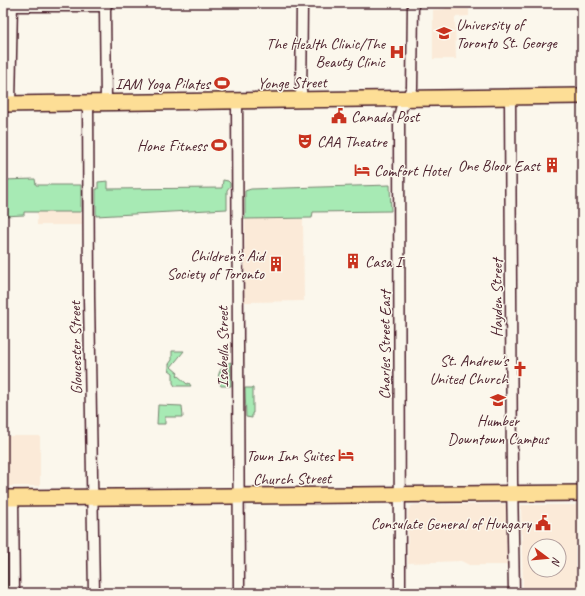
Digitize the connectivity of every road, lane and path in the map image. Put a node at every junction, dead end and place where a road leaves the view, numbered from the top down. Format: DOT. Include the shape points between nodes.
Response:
graph roads {
  1 [pos="107,3"];
  2 [pos="302,3"];
  3 [pos="413,3"];
  4 [pos="9,5"];
  5 [pos="582,96"];
  6 [pos="406,98"];
  7 [pos="510,98"];
  8 [pos="237,101"];
  9 [pos="301,101"];
  10 [pos="106,102"];
  11 [pos="88,103"];
  12 [pos="6,104"];
  13 [pos="582,493"];
  14 [pos="513,494"];
  15 [pos="399,495"];
  16 [pos="239,496"];
  17 [pos="92,497"];
  18 [pos="8,498"];
  19 [pos="14,593"];
  20 [pos="94,593"];
  21 [pos="239,593"];
  22 [pos="400,593"];
  23 [pos="514,593"];
  1 -- 4 [label="street" via="99,6"];
  1 -- 10 [label="street"];
  2 -- 9 [label="street"];
  3 -- 6 [label="street, Charles Street East" via="412,88"];
  4 -- 12 [label="street"];
  5 -- 7 [label="main road, Yonge Street"];
  6 -- 7 [label="main road, Yonge Street"];
  6 -- 9 [label="main road, Yonge Street"];
  6 -- 15 [label="street, Charles Street East" via="399,117"];
  7 -- 14 [label="street, Hayden Street"];
  8 -- 9 [label="main road, Yonge Street"];
  8 -- 10 [label="main road, Yonge Street"];
  8 -- 16 [label="street, Isabella Street"];
  10 -- 11 [label="main road, Yonge Street"];
  11 -- 12 [label="main road, Yonge Street"];
  11 -- 17 [label="street, Gloucester Street"];
  13 -- 14 [label="main road, Church Street"];
  14 -- 15 [label="main road, Church Street"];
  14 -- 23 [label="street, Hayden Street"];
  15 -- 16 [label="main road, Church Street"];
  15 -- 22 [label="street, Charles Street East"];
  16 -- 17 [label="main road, Church Street"];
  16 -- 21 [label="street, Isabella Street"];
  17 -- 18 [label="main road, Church Street"];
  17 -- 20 [label="street, Gloucester Street"];
  18 -- 19 [label="street"];
}
